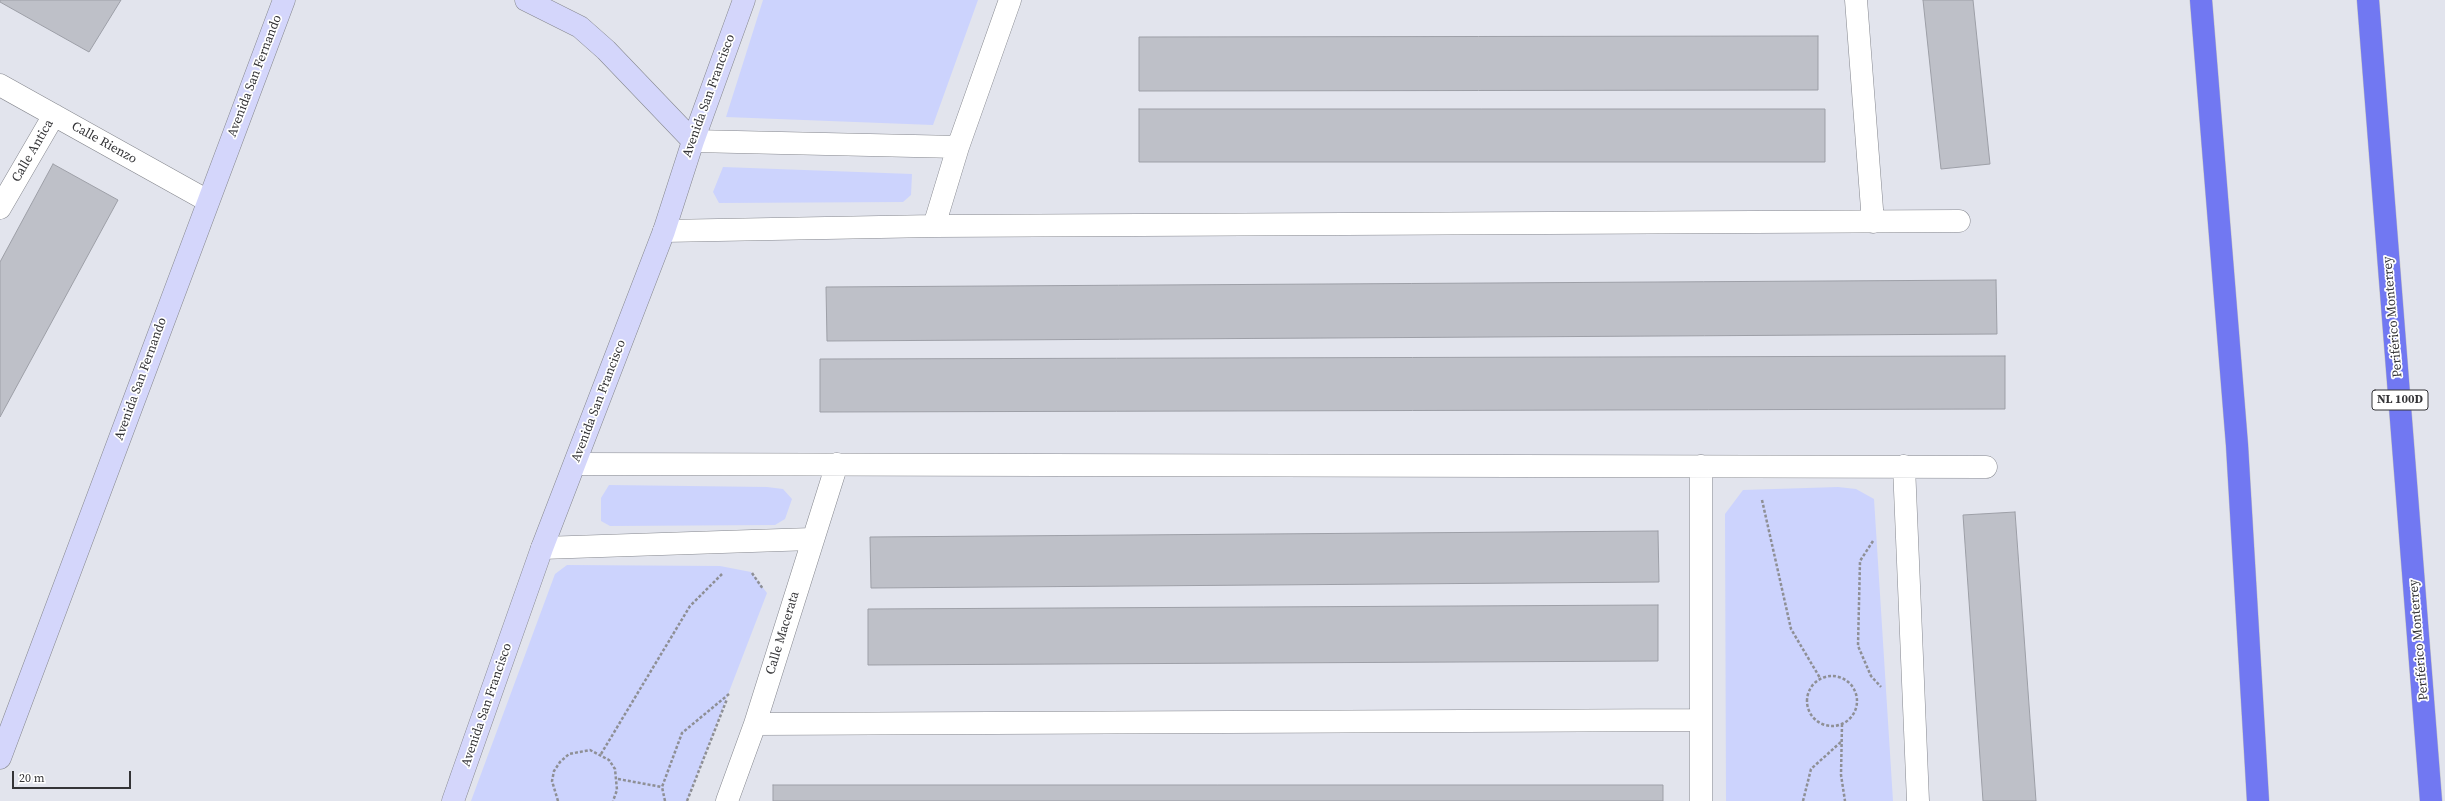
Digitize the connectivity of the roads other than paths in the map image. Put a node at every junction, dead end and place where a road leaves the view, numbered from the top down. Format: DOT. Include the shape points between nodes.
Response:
graph roads {
  1 [pos="284,0"];
  2 [pos="526,0"];
  3 [pos="744,0"];
  4 [pos="1010,0"];
  5 [pos="1856,0"];
  6 [pos="2201,0"];
  7 [pos="2368,0"];
  8 [pos="0,85"];
  9 [pos="54,116"];
  10 [pos="693,141"];
  11 [pos="958,146"];
  12 [pos="208,201"];
  13 [pos="0,208"];
  14 [pos="1959,221"];
  15 [pos="1873,222"];
  16 [pos="934,226"];
  17 [pos="664,231"];
  18 [pos="575,464"];
  19 [pos="837,464"];
  20 [pos="1701,466"];
  21 [pos="1904,466"];
  22 [pos="1986,467"];
  23 [pos="812,539"];
  24 [pos="542,548"];
  25 [pos="1701,720"];
  26 [pos="755,724"];
  27 [pos="0,758"];
  28 [pos="453,801"];
  29 [pos="728,801"];
  30 [pos="1701,801"];
  31 [pos="1918,801"];
  32 [pos="2258,801"];
  33 [pos="2431,801"];
  1 -- 12 [label="street, Avenida San Fernando"];
  2 -- 10 [label="street" via="580,27 606,50"];
  3 -- 10 [label="street, Avenida San Francisco"];
  4 -- 11 [label="street"];
  5 -- 15 [label="street"];
  6 -- 32 [label="highway" via="2237,445"];
  7 -- 33 [label="highway, Periférico Monterrey / NL 100D"];
  8 -- 9 [label="street, Calle Rienzo"];
  9 -- 12 [label="street, Calle Rienzo"];
  9 -- 13 [label="street, Calle Antica"];
  10 -- 11 [label="street"];
  10 -- 17 [label="street, Avenida San Francisco"];
  11 -- 16 [label="street"];
  12 -- 27 [label="street, Avenida San Fernando"];
  14 -- 15 [label="street"];
  15 -- 16 [label="street"];
  16 -- 17 [label="street"];
  17 -- 18 [label="street, Avenida San Francisco"];
  18 -- 19 [label="street"];
  18 -- 24 [label="street, Avenida San Francisco"];
  19 -- 20 [label="street"];
  19 -- 23 [label="street, Calle Macerata"];
  20 -- 21 [label="street"];
  20 -- 25 [label="street"];
  21 -- 22 [label="street"];
  21 -- 31 [label="street"];
  23 -- 24 [label="street"];
  23 -- 26 [label="street, Calle Macerata"];
  24 -- 28 [label="street, Avenida San Francisco"];
  25 -- 26 [label="street"];
  25 -- 30 [label="street"];
  26 -- 29 [label="street, Calle Macerata"];
}
